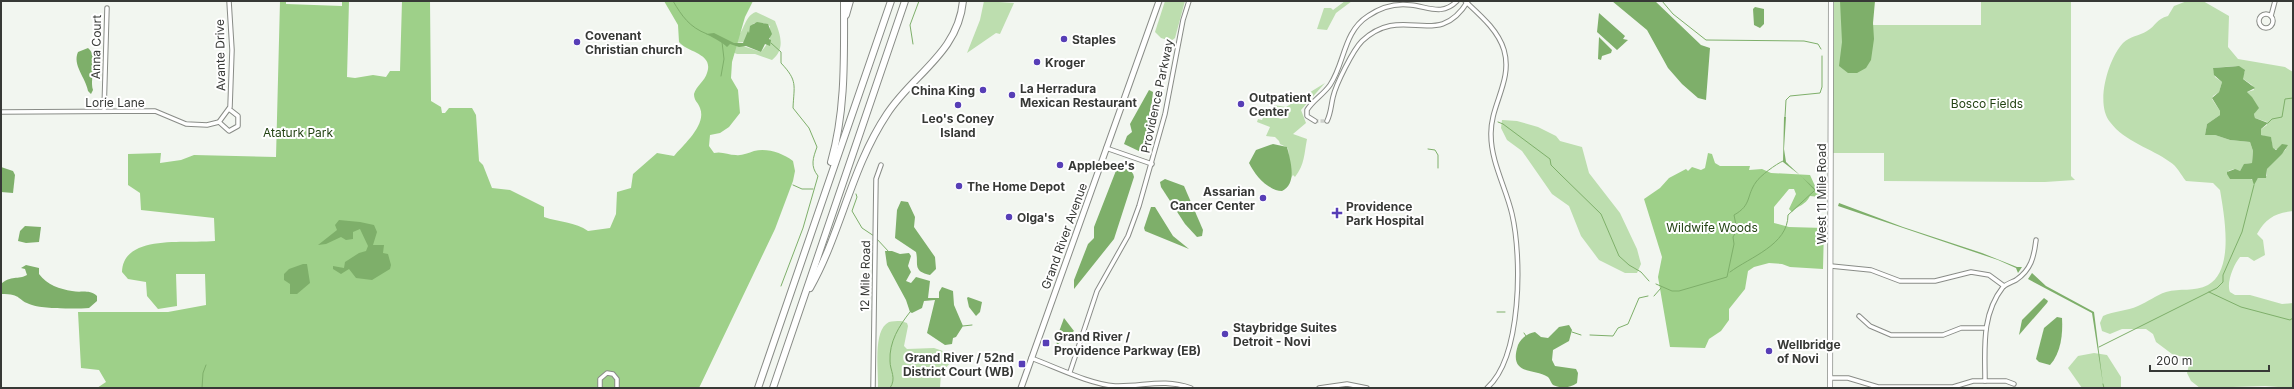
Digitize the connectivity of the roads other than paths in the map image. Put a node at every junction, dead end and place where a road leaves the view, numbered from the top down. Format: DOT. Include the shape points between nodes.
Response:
graph roads {
  1 [pos="229,1"];
  2 [pos="844,1"];
  3 [pos="850,1"];
  4 [pos="891,1"];
  5 [pos="905,1"];
  6 [pos="1159,1"];
  7 [pos="1189,1"];
  8 [pos="1457,1"];
  9 [pos="1831,1"];
  10 [pos="2275,1"];
  11 [pos="962,2"];
  12 [pos="1467,2"];
  13 [pos="107,8"];
  14 [pos="2270,16"];
  15 [pos="844,36"];
  16 [pos="229,109"];
  17 [pos="104,111"];
  18 [pos="1,112"];
  19 [pos="1315,121"];
  20 [pos="1327,121"];
  21 [pos="219,122"];
  22 [pos="1106,148"];
  23 [pos="1152,164"];
  24 [pos="881,165"];
  25 [pos="827,185"];
  26 [pos="2036,240"];
  27 [pos="1831,266"];
  28 [pos="2004,286"];
  29 [pos="802,302"];
  30 [pos="1859,316"];
  31 [pos="1985,328"];
  32 [pos="1031,358"];
  33 [pos="1070,372"];
  34 [pos="1830,378"];
  35 [pos="1985,381"];
  36 [pos="2014,384"];
  37 [pos="600,388"];
  38 [pos="617,388"];
  39 [pos="758,388"];
  40 [pos="773,388"];
  41 [pos="873,388"];
  42 [pos="1020,388"];
  43 [pos="1191,388"];
  44 [pos="1319,388"];
  45 [pos="1368,388"];
  46 [pos="1487,388"];
  47 [pos="1830,388"];
  1 -- 16 [label="street, Avante Drive" via="232,50"];
  2 -- 15 [label="highway"];
  3 -- 15 [label="highway"];
  4 -- 25 [label="highway"];
  5 -- 29 [label="highway"];
  6 -- 22 [label="main road, Grand River Avenue"];
  7 -- 23 [label="street, Providence Parkway"];
  8 -- 19 [label="street" via="1449,8 1439,10 1413,5 1389,6 1362,20 1348,39 1330,86 1307,110 1307,116"];
  9 -- 27 [label="street, West 11 Mile Road"];
  10 -- 14 [label="street"];
  11 -- 29 [label="highway" via="960,23 952,39 887,113 872,140 851,184 822,266"];
  12 -- 20 [label="street" via="1451,21 1440,26 1396,24 1384,27 1366,37 1352,56 1333,96"];
  12 -- 46 [label="street" via="1496,34 1504,54 1505,81 1493,114 1491,141 1512,215 1518,261 1516,302 1507,353 1499,373"];
  13 -- 17 [label="street, Anna Court"];
  15 -- 25 [label="highway" via="838,138"];
  16 -- 21 [label="street, Avante Drive"];
  16 -- 21 [label="street" via="238,116 238,126 229,131"];
  17 -- 18 [label="street, Lorie Lane"];
  17 -- 21 [label="street, Lorie Lane" via="155,111 186,124 207,125"];
  22 -- 23 [label="street"];
  22 -- 32 [label="main road, Grand River Avenue"];
  23 -- 33 [label="street, Providence Parkway" via="1134,224 1097,291"];
  24 -- 41 [label="street, 12 Mile Road" via="876,179"];
  25 -- 39 [label="highway"];
  26 -- 28 [label="street" via="2035,253 2028,269"];
  27 -- 28 [label="street" via="1871,270 1900,281 1934,281 1971,272 1988,275"];
  27 -- 34 [label="street, West 11 Mile Road"];
  28 -- 31 [label="street" via="1993,304"];
  29 -- 40 [label="highway"];
  30 -- 31 [label="street" via="1870,326 1891,335 1943,335 1961,328"];
  31 -- 35 [label="street"];
  32 -- 33 [label="street"];
  32 -- 42 [label="main road, Grand River Avenue"];
  33 -- 43 [label="street" via="1114,386 1168,382"];
  34 -- 35 [label="street" via="1848,378 1878,387 1953,388 1973,381"];
  34 -- 47 [label="street, West 11 Mile Road"];
  35 -- 36 [label="street"];
  37 -- 38 [label="street" via="600,379 604,374 610,373 617,379"];
  44 -- 45 [label="street" via="1347,384"];
}
